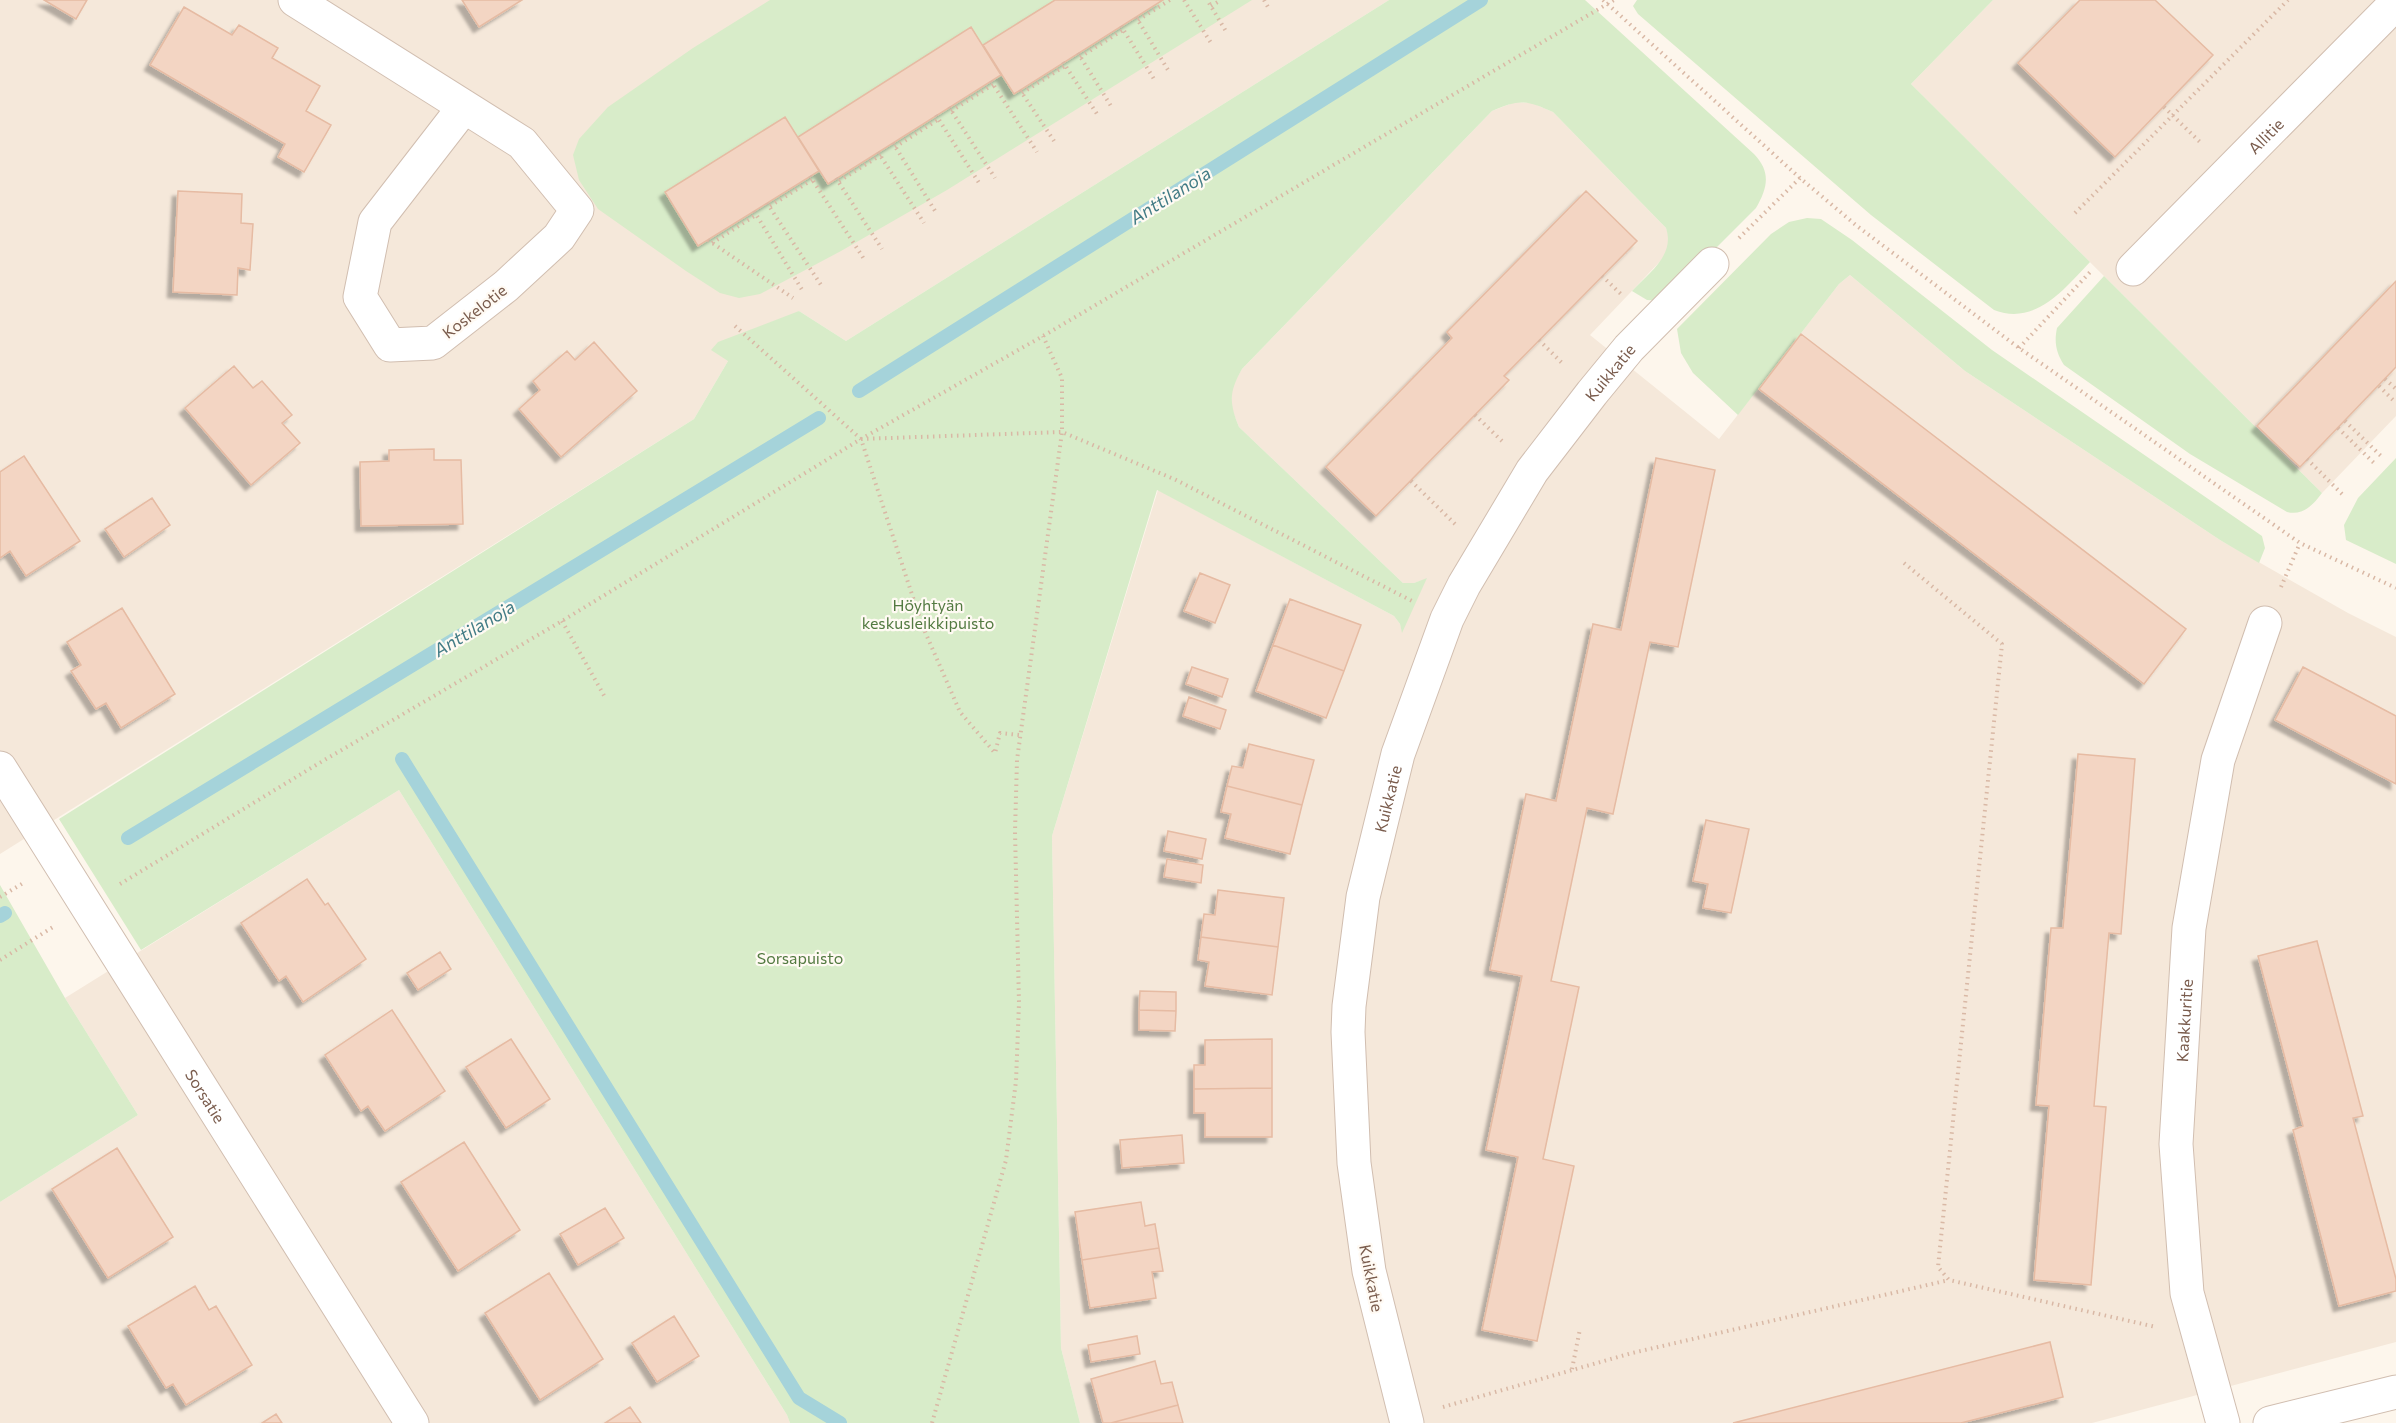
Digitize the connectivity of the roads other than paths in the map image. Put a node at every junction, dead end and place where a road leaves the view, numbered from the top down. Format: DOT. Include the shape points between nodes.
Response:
graph roads {
  1 [pos="295,0"];
  2 [pos="2396,3"];
  3 [pos="464,107"];
  4 [pos="1712,264"];
  5 [pos="2133,269"];
  6 [pos="2265,623"];
  7 [pos="0,768"];
  8 [pos="2396,1392"];
  9 [pos="1406,1420"];
  10 [pos="412,1423"];
  11 [pos="2223,1423"];
  12 [pos="2270,1423"];
  1 -- 3 [label="street, Koskelotie"];
  2 -- 5 [label="street, Allitie"];
  3 -- 3 [label="street, Koskelotie" via="375,222 360,297 390,345 433,344 506,286 559,237 577,210 522,143"];
  4 -- 9 [label="street, Kuikkatie" via="1629,348 1532,471 1447,619 1398,754 1362,897 1348,1006 1354,1163 1371,1280"];
  6 -- 11 [label="street, Kaakkuritie" via="2217,760 2189,928 2176,1144 2187,1293"];
  7 -- 10 [label="street, Sorsatie"];
  8 -- 12 [label="street"];
}
